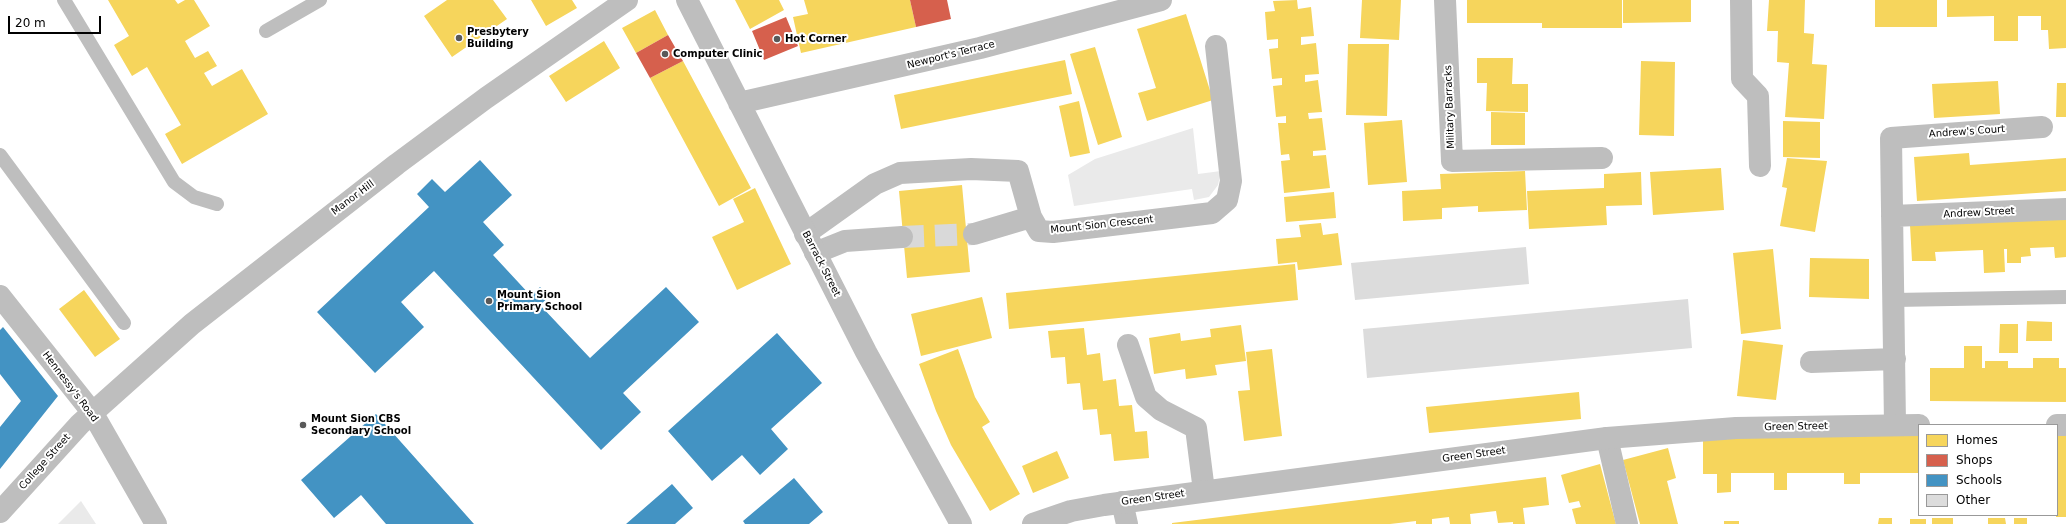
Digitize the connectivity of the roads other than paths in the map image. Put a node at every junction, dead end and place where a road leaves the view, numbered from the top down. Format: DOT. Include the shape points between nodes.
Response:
graph roads {
  1 [pos="64,0"];
  2 [pos="320,0"];
  3 [pos="627,0"];
  4 [pos="686,0"];
  5 [pos="1161,0"];
  6 [pos="1445,0"];
  7 [pos="1741,0"];
  8 [pos="266,31"];
  9 [pos="1216,46"];
  10 [pos="740,103"];
  11 [pos="2042,127"];
  12 [pos="0,155"];
  13 [pos="1602,158"];
  14 [pos="1760,166"];
  15 [pos="217,204"];
  16 [pos="2066,209"];
  17 [pos="1892,216"];
  18 [pos="1031,217"];
  19 [pos="805,234"];
  20 [pos="974,234"];
  21 [pos="902,237"];
  22 [pos="815,254"];
  23 [pos="0,296"];
  24 [pos="2066,296"];
  25 [pos="1894,300"];
  26 [pos="124,323"];
  27 [pos="1128,345"];
  28 [pos="1895,359"];
  29 [pos="1811,362"];
  30 [pos="92,412"];
  31 [pos="1895,425"];
  32 [pos="1918,425"];
  33 [pos="1606,438"];
  34 [pos="1204,491"];
  35 [pos="1122,502"];
  36 [pos="0,512"];
  37 [pos="156,524"];
  38 [pos="961,524"];
  39 [pos="1033,524"];
  40 [pos="1127,524"];
  41 [pos="1627,524"];
  1 -- 15 [label="lane" via="174,182 194,197"];
  2 -- 8 [label="lane"];
  3 -- 30 [label="street, Manor Hill" via="486,98 326,218 192,324"];
  4 -- 10 [label="street, Barrack Street"];
  5 -- 10 [label="street, Newport's Terrace" via="980,48"];
  6 -- 13 [label="street, Military Barracks" via="1452,161"];
  7 -- 14 [label="street" via="1742,79 1758,96"];
  9 -- 18 [label="street, Mount Sion Crescent" via="1231,180 1227,200 1212,213 1054,232 1039,231"];
  10 -- 19 [label="street, Barrack Street"];
  11 -- 17 [label="street, Andrew's Court" via="1891,138"];
  12 -- 26 [label="lane"];
  16 -- 17 [label="street, Andrew Street"];
  17 -- 25 [label="street"];
  18 -- 19 [label="street, Mount Sion Crescent" via="1018,172 971,169 900,173 875,184"];
  18 -- 20 [label="street"];
  19 -- 22 [label="street, Barrack Street"];
  21 -- 22 [label="street" via="845,241"];
  22 -- 38 [label="street, Barrack Street"];
  23 -- 30 [label="street, Hennessy's Road"];
  24 -- 25 [label="lane"];
  25 -- 28 [label="street"];
  27 -- 34 [label="street" via="1146,397 1161,410 1196,428"];
  28 -- 29 [label="street"];
  28 -- 31 [label="street"];
  30 -- 36 [label="street, College Street"];
  30 -- 37 [label="street, Hennessy's Road"];
  31 -- 32 [label="street, Green Street"];
  31 -- 33 [label="street, Green Street" via="1736,428"];
  33 -- 34 [label="street, Green Street"];
  33 -- 41 [label="street"];
  34 -- 35 [label="street, Green Street"];
  35 -- 39 [label="street, Green Street" via="1071,511"];
  35 -- 40 [label="street"];
}
